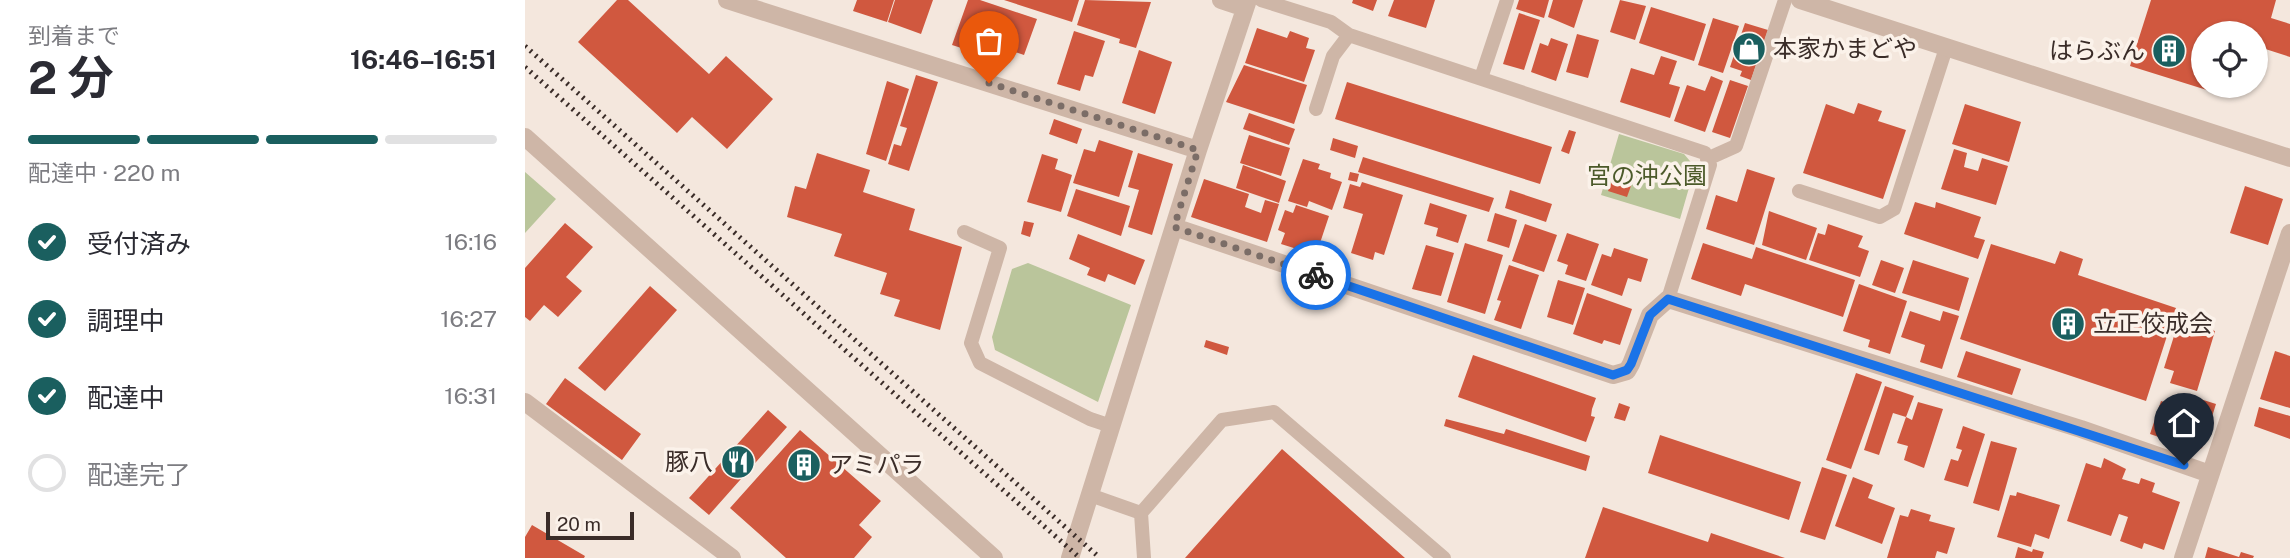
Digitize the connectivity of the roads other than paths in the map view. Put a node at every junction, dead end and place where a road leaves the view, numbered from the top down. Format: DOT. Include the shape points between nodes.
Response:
graph roads {
  1 [pos="727,0"];
  2 [pos="1220,0"];
  3 [pos="1507,0"];
  4 [pos="1785,0"];
  5 [pos="1800,0"];
  6 [pos="1252,3"];
  7 [pos="1349,35"];
  8 [pos="1946,48"];
  9 [pos="1481,78"];
  10 [pos="1316,108"];
  11 [pos="525,137"];
  12 [pos="1198,150"];
  13 [pos="2290,158"];
  14 [pos="1707,159"];
  15 [pos="1799,191"];
  16 [pos="1174,227"];
  17 [pos="964,232"];
  18 [pos="2290,233"];
  19 [pos="1668,299"];
  20 [pos="525,402"];
  21 [pos="1111,426"];
  22 [pos="2210,474"];
  23 [pos="1090,495"];
  24 [pos="1141,513"];
  25 [pos="732,558"];
  26 [pos="994,558"];
  27 [pos="1070,558"];
  28 [pos="1144,558"];
  29 [pos="1444,558"];
  30 [pos="2183,558"];
  1 -- 12 [label="street"];
  2 -- 6 [label="street"];
  3 -- 9 [label="lane"];
  4 -- 14 [label="lane" via="1736,146"];
  5 -- 8 [label="street"];
  6 -- 7 [label="lane" via="1331,22"];
  6 -- 12 [label="street"];
  7 -- 9 [label="lane"];
  7 -- 10 [label="lane" via="1333,56"];
  8 -- 13 [label="street"];
  8 -- 15 [label="lane" via="1894,209 1879,217"];
  9 -- 14 [label="lane" via="1705,153"];
  11 -- 26 [label="street"];
  12 -- 16 [label="street"];
  14 -- 19 [label="lane" via="1710,165"];
  16 -- 19 [label="street" via="1613,375 1627,370 1650,315"];
  16 -- 21 [label="street"];
  17 -- 21 [label="lane" via="1000,247 971,343 981,363"];
  18 -- 22 [label="street"];
  19 -- 22 [label="street"];
  20 -- 25 [label="street"];
  21 -- 23 [label="street"];
  22 -- 30 [label="street"];
  23 -- 24 [label="lane"];
  23 -- 27 [label="street"];
  24 -- 28 [label="lane"];
  24 -- 29 [label="lane" via="1222,420 1274,412"];
}
